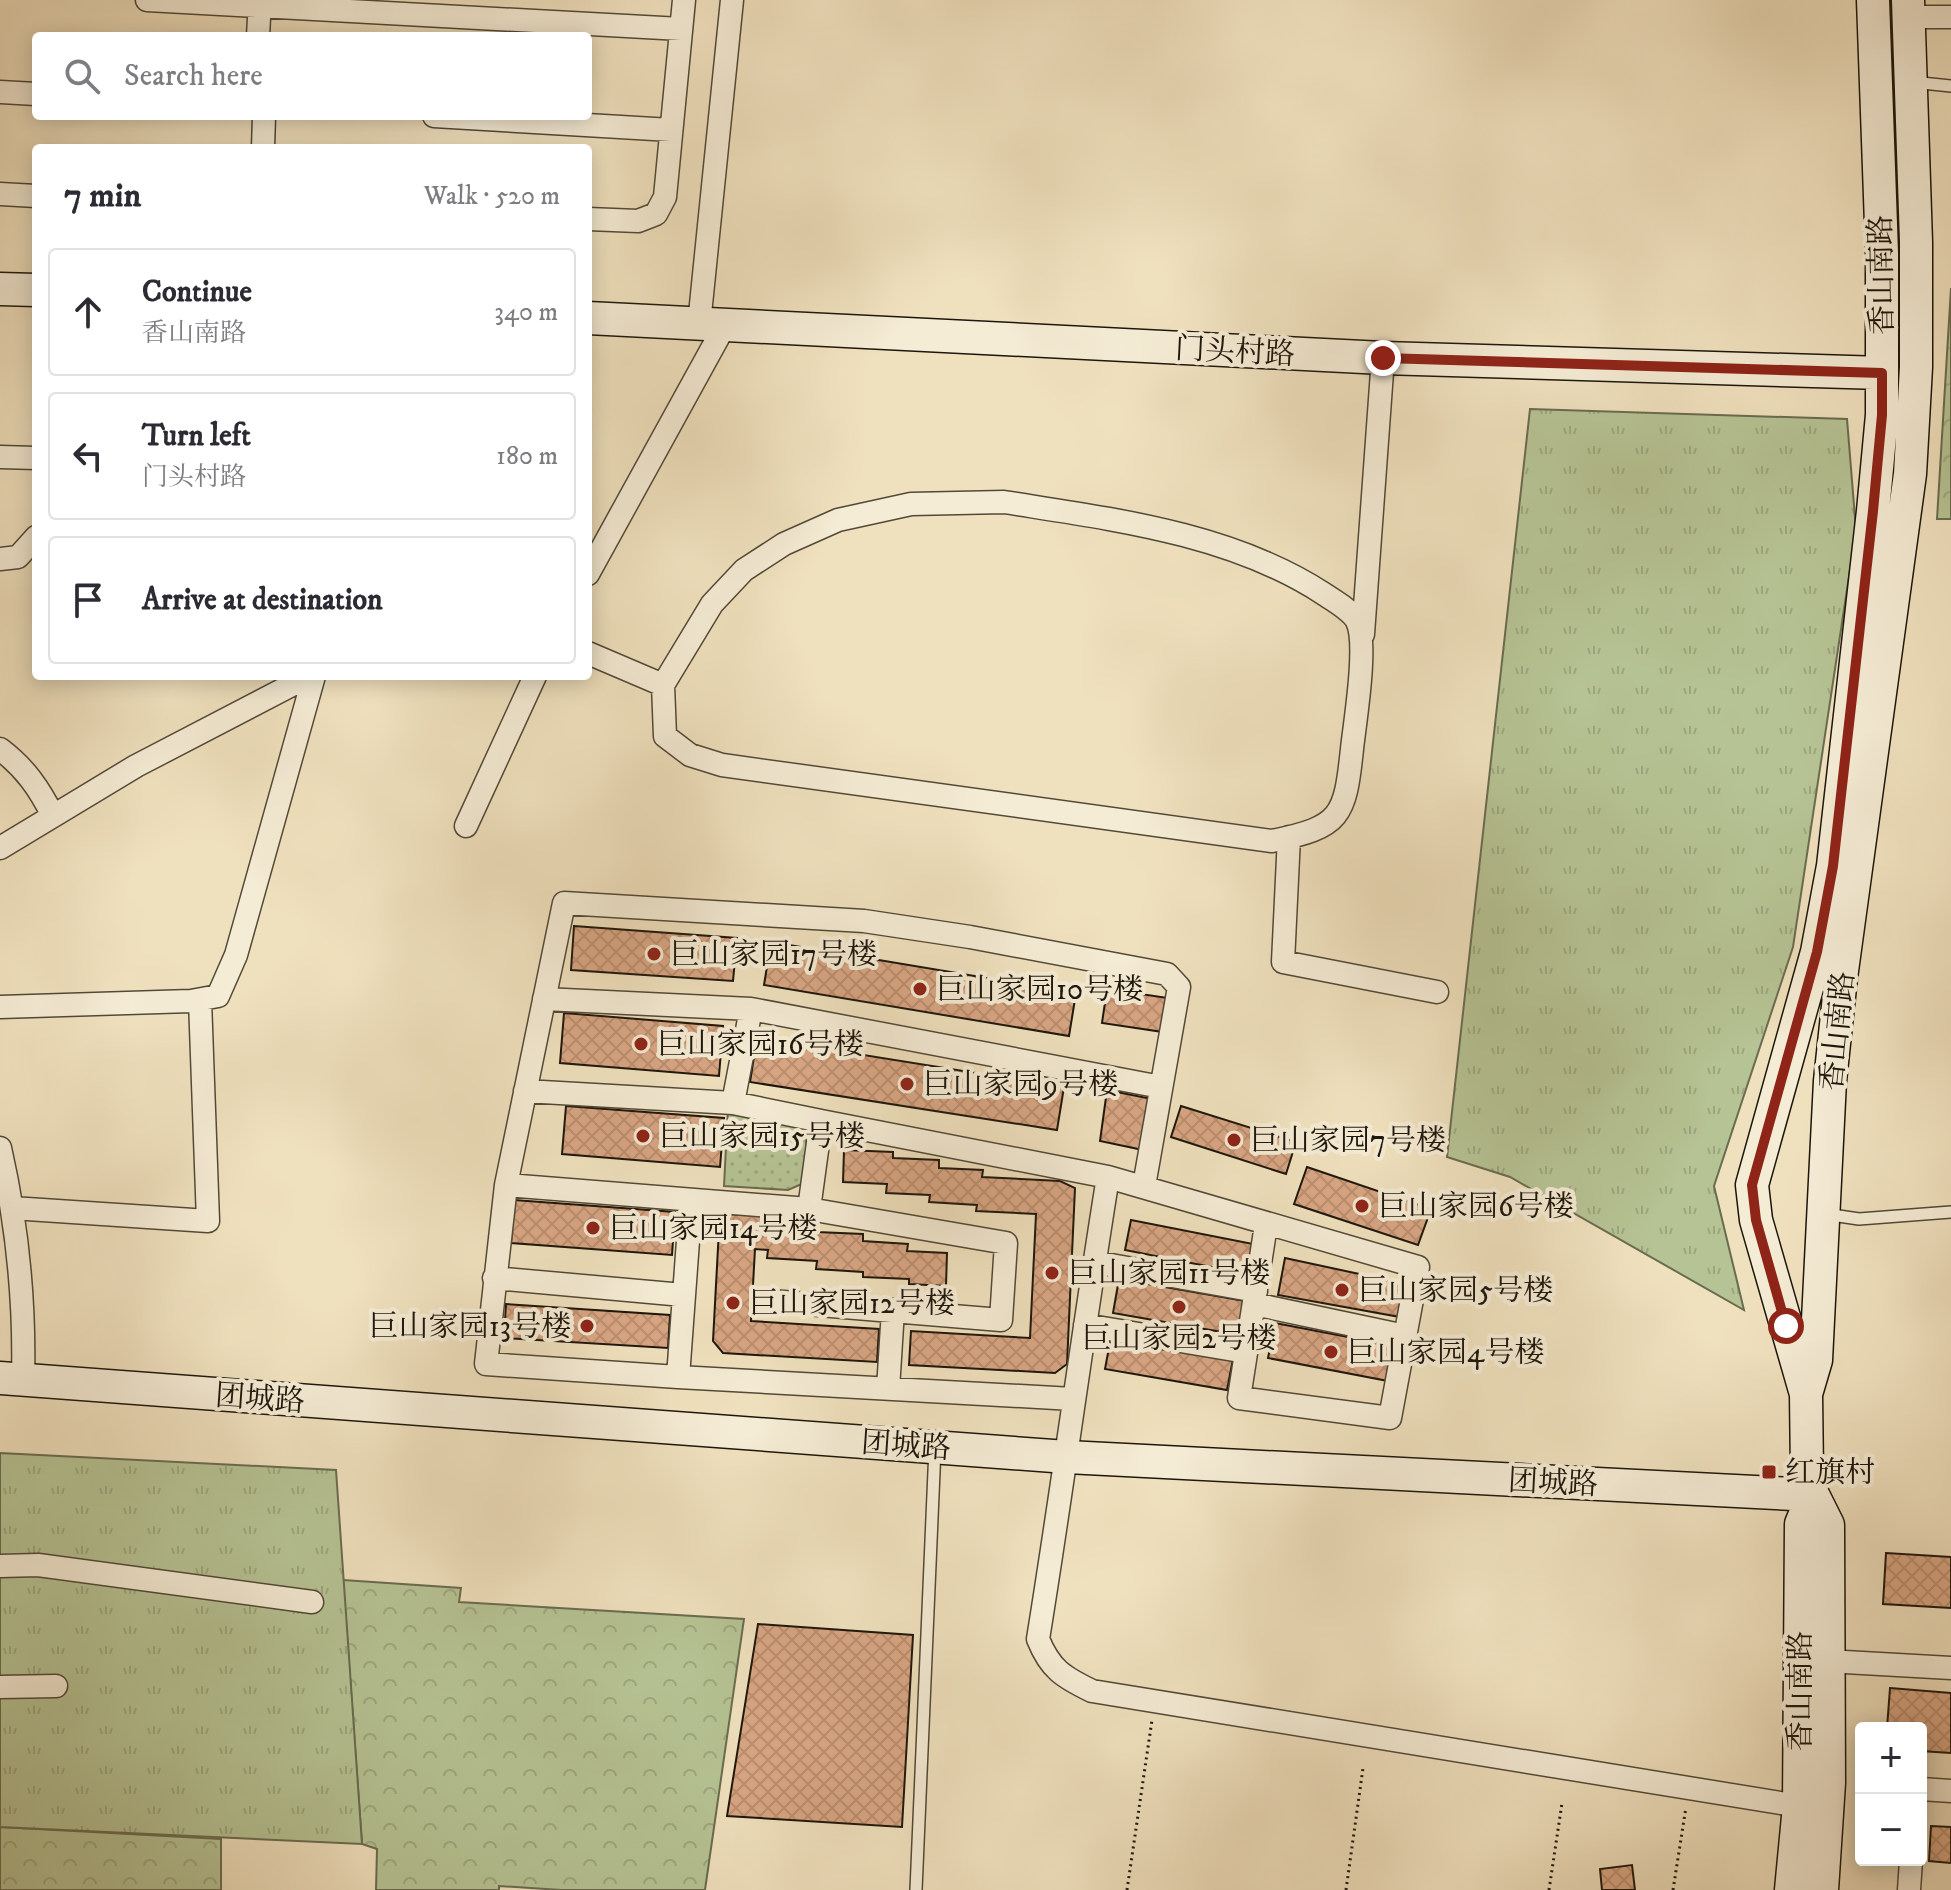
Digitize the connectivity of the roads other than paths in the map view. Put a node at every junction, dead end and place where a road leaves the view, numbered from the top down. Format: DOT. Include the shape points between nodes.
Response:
graph roads {
  1 [pos="147,0"];
  2 [pos="684,0"];
  3 [pos="732,0"];
  4 [pos="1873,0"];
  5 [pos="260,3"];
  6 [pos="1908,8"];
  7 [pos="474,9"];
  8 [pos="1951,17"];
  9 [pos="681,29"];
  10 [pos="258,32"];
  11 [pos="1912,82"];
  12 [pos="1951,86"];
  13 [pos="0,92"];
  14 [pos="32,94"];
  15 [pos="264,120"];
  16 [pos="502,120"];
  17 [pos="671,130"];
  18 [pos="263,144"];
  19 [pos="0,194"];
  20 [pos="32,196"];
  21 [pos="592,219"];
  22 [pos="0,289"];
  23 [pos="32,290"];
  24 [pos="592,318"];
  25 [pos="712,324"];
  26 [pos="1383,358"];
  27 [pos="1882,373"];
  28 [pos="0,457"];
  29 [pos="32,458"];
  30 [pos="32,541"];
  31 [pos="0,559"];
  32 [pos="592,566"];
  33 [pos="1361,652"];
  34 [pos="592,655"];
  35 [pos="304,680"];
  36 [pos="311,680"];
  37 [pos="533,680"];
  38 [pos="663,685"];
  39 [pos="0,749"];
  40 [pos="53,816"];
  41 [pos="466,826"];
  42 [pos="1289,837"];
  43 [pos="0,848"];
  44 [pos="1437,992"];
  45 [pos="544,999"];
  46 [pos="200,1000"];
  47 [pos="0,1007"];
  48 [pos="751,1009"];
  49 [pos="1161,1087"];
  50 [pos="525,1091"];
  51 [pos="733,1103"];
  52 [pos="821,1121"];
  53 [pos="0,1148"];
  54 [pos="1108,1177"];
  55 [pos="506,1185"];
  56 [pos="1144,1186"];
  57 [pos="691,1200"];
  58 [pos="12,1208"];
  59 [pos="809,1209"];
  60 [pos="1951,1212"];
  61 [pos="1825,1214"];
  62 [pos="1266,1225"];
  63 [pos="1094,1262"];
  64 [pos="494,1278"];
  65 [pos="683,1295"];
  66 [pos="1255,1298"];
  67 [pos="771,1301"];
  68 [pos="893,1310"];
  69 [pos="1085,1325"];
  70 [pos="1405,1336"];
  71 [pos="1246,1352"];
  72 [pos="678,1377"];
  73 [pos="11,1379"];
  74 [pos="888,1389"];
  75 [pos="1806,1394"];
  76 [pos="1073,1399"];
  77 [pos="935,1447"];
  78 [pos="1067,1457"];
  79 [pos="1813,1495"];
  80 [pos="0,1566"];
  81 [pos="312,1602"];
  82 [pos="1827,1661"];
  83 [pos="1951,1668"];
  84 [pos="56,1686"];
  85 [pos="0,1687"];
  86 [pos="1927,1789"];
  87 [pos="1951,1791"];
  88 [pos="1799,1806"];
  89 [pos="1911,1866"];
  90 [pos="916,1890"];
  91 [pos="1791,1890"];
  92 [pos="1822,1890"];
  93 [pos="1909,1890"];
  1 -- 5 [label="street"];
  2 -- 9 [label="street"];
  3 -- 25 [label="street"];
  4 -- 27 [label="street, 香山南路"];
  5 -- 7 [label="street"];
  5 -- 10 [label="street"];
  6 -- 8 [label="street"];
  6 -- 11 [label="street, 香山南路"];
  7 -- 9 [label="street"];
  9 -- 17 [label="street"];
  11 -- 12 [label="lane"];
  11 -- 61 [label="street, 香山南路" via="1916,367 1910,474 1841,978 1830,1081"];
  13 -- 14 [label="street"];
  15 -- 18 [label="street"];
  16 -- 17 [label="street"];
  17 -- 21 [label="street" via="665,197 656,214 638,221"];
  19 -- 20 [label="street"];
  22 -- 23 [label="street"];
  24 -- 25 [label="street, 门头村路"];
  25 -- 26 [label="street, 门头村路"];
  25 -- 32 [label="street"];
  26 -- 27 [label="street, 门头村路"];
  26 -- 33 [label="street"];
  27 -- 75 [label="street, 香山南路" via="1873,511 1833,866 1817,952 1752,1185 1756,1220"];
  28 -- 29 [label="street"];
  30 -- 31 [label="street" via="18,557"];
  33 -- 38 [label="street" via="1357,621 1338,603 1257,559 1111,519 1004,502 911,504 838,520 784,544 744,570 712,604"];
  33 -- 42 [label="street" via="1348,795 1334,819"];
  34 -- 38 [label="street"];
  35 -- 40 [label="street" via="136,766"];
  36 -- 46 [label="street" via="236,955 218,996"];
  37 -- 41 [label="street"];
  38 -- 42 [label="street" via="665,736 690,755 722,765 1272,841"];
  39 -- 40 [label="street" via="22,766"];
  40 -- 43 [label="street"];
  42 -- 44 [label="street" via="1283,962"];
  45 -- 48 [label="street"];
  45 -- 49 [label="street" via="564,903 864,921 1167,974 1179,987"];
  45 -- 50 [label="street"];
  46 -- 47 [label="street"];
  46 -- 58 [label="street" via="208,1221"];
  48 -- 49 [label="street"];
  48 -- 51 [label="street"];
  49 -- 56 [label="street"];
  50 -- 51 [label="street"];
  50 -- 55 [label="street"];
  51 -- 52 [label="street"];
  52 -- 54 [label="street"];
  52 -- 59 [label="street"];
  53 -- 58 [label="street"];
  54 -- 56 [label="street"];
  54 -- 63 [label="street"];
  55 -- 57 [label="street"];
  55 -- 64 [label="street"];
  56 -- 62 [label="street"];
  57 -- 59 [label="street"];
  57 -- 65 [label="street"];
  58 -- 73 [label="street" via="25,1328"];
  59 -- 68 [label="street" via="1006,1243 1001,1320"];
  60 -- 61 [label="lane" via="1859,1219"];
  61 -- 75 [label="street, 香山南路" via="1816,1360"];
  62 -- 66 [label="street"];
  62 -- 70 [label="street" via="1418,1267"];
  63 -- 66 [label="street"];
  63 -- 69 [label="street"];
  64 -- 65 [label="street"];
  64 -- 72 [label="street" via="486,1364"];
  65 -- 72 [label="street"];
  66 -- 70 [label="street"];
  66 -- 71 [label="street"];
  67 -- 68 [label="street"];
  68 -- 74 [label="street"];
  69 -- 71 [label="street"];
  69 -- 76 [label="street"];
  70 -- 71 [label="street" via="1390,1418 1239,1398"];
  72 -- 74 [label="street"];
  73 -- 77 [label="street, 团城路"];
  74 -- 76 [label="street"];
  75 -- 79 [label="street, 香山南路" via="1807,1474"];
  76 -- 78 [label="street"];
  77 -- 78 [label="street, 团城路"];
  77 -- 90 [label="lane"];
  78 -- 79 [label="street, 团城路"];
  78 -- 88 [label="street" via="1038,1639 1046,1658 1064,1677 1092,1691"];
  79 -- 82 [label="street, 香山南路" via="1828,1525"];
  79 -- 88 [label="street, 香山南路" via="1801,1524"];
  80 -- 81 [label="street" via="38,1565"];
  82 -- 83 [label="street"];
  82 -- 92 [label="street, 香山南路" via="1829,1783"];
  84 -- 85 [label="street"];
  86 -- 87 [label="street"];
  88 -- 91 [label="street, 香山南路"];
  89 -- 93 [label="street"];
}
